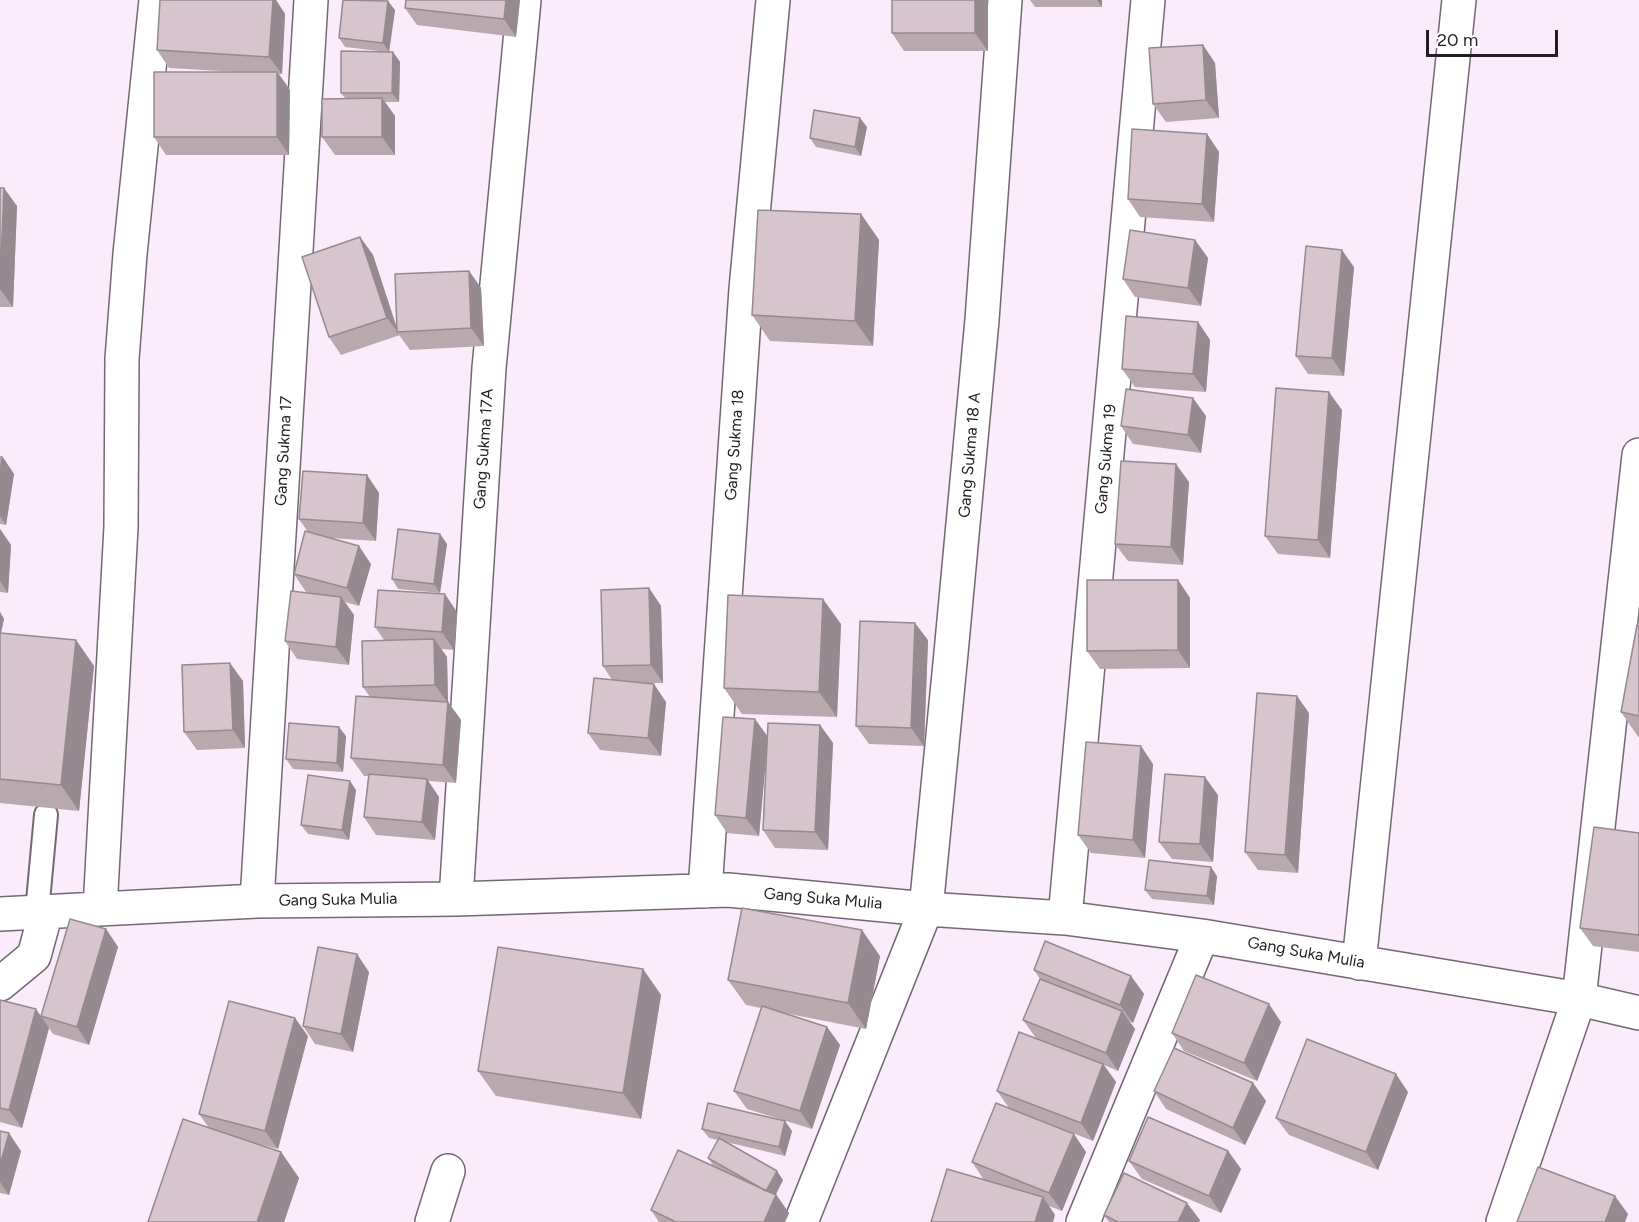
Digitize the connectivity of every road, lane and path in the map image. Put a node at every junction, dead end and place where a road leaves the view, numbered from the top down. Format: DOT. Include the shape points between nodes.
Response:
graph roads {
  1 [pos="156,0"];
  2 [pos="311,0"];
  3 [pos="524,0"];
  4 [pos="773,0"];
  5 [pos="1005,0"];
  6 [pos="1148,0"];
  7 [pos="1459,0"];
  8 [pos="1639,455"];
  9 [pos="46,815"];
  10 [pos="705,891"];
  11 [pos="456,899"];
  12 [pos="257,901"];
  13 [pos="100,909"];
  14 [pos="926,909"];
  15 [pos="41,912"];
  16 [pos="0,914"];
  17 [pos="1065,918"];
  18 [pos="1202,936"];
  19 [pos="1359,963"];
  20 [pos="0,984"];
  21 [pos="1579,999"];
  22 [pos="1639,1013"];
  23 [pos="448,1171"];
  24 [pos="432,1222"];
  25 [pos="801,1222"];
  26 [pos="1083,1222"];
  27 [pos="1503,1222"];
  1 -- 13 [label="street" via="122,359 121,527"];
  2 -- 12 [label="street, Gang Sukma 17"];
  3 -- 11 [label="street, Gang Sukma 17A" via="489,368"];
  4 -- 10 [label="street, Gang Sukma 18" via="746,288"];
  5 -- 14 [label="street, Gang Sukma 18 A" via="982,320"];
  6 -- 17 [label="street, Gang Sukma 19"];
  7 -- 19 [label="street"];
  8 -- 21 [label="street"];
  9 -- 15 [label="lane"];
  10 -- 11 [label="street, Gang Suka Mulia"];
  10 -- 14 [label="street, Gang Suka Mulia"];
  11 -- 12 [label="street, Gang Suka Mulia"];
  12 -- 13 [label="street, Gang Suka Mulia"];
  13 -- 15 [label="street, Gang Suka Mulia"];
  14 -- 17 [label="street, Gang Suka Mulia"];
  14 -- 25 [label="street, Gang Sukma 18 A"];
  15 -- 16 [label="street, Gang Suka Mulia"];
  15 -- 20 [label="street" via="34,956"];
  17 -- 18 [label="street, Gang Suka Mulia"];
  18 -- 19 [label="street, Gang Suka Mulia"];
  18 -- 26 [label="street"];
  19 -- 21 [label="street, Gang Suka Mulia"];
  21 -- 22 [label="street, Gang Suka Mulia"];
  21 -- 27 [label="street"];
  23 -- 24 [label="street"];
}
